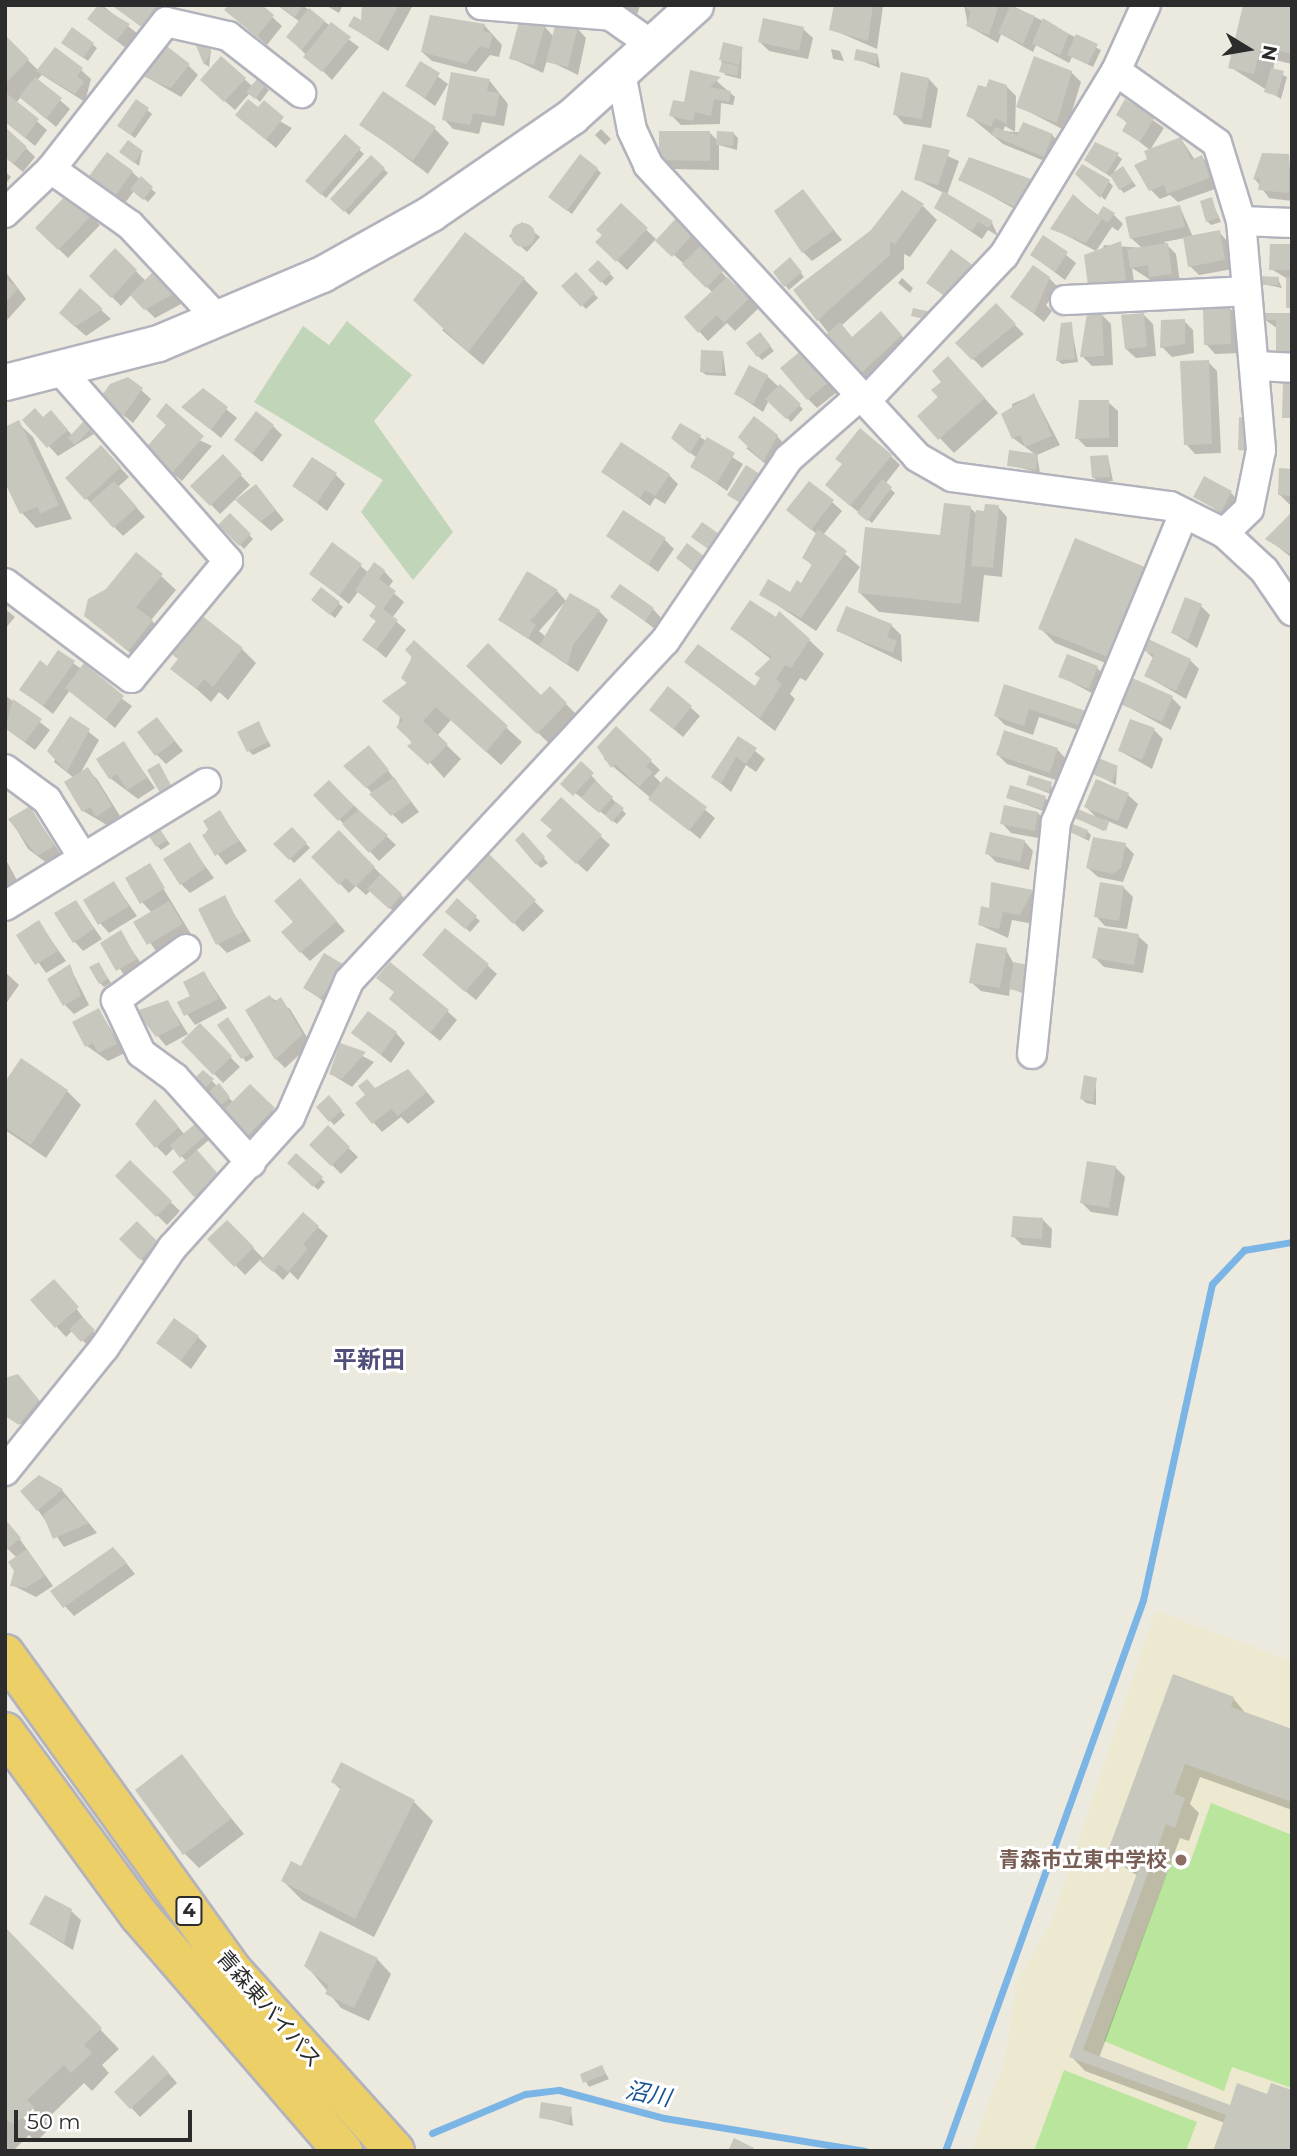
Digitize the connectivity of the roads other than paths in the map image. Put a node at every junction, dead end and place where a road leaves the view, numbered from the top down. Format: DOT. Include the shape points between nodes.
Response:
graph roads {
  1 [pos="481,5"];
  2 [pos="1146,5"];
  3 [pos="673,19"];
  4 [pos="1115,71"];
  5 [pos="621,73"];
  6 [pos="301,93"];
  7 [pos="51,169"];
  8 [pos="5,213"];
  9 [pos="1241,221"];
  10 [pos="1292,223"];
  11 [pos="1246,291"];
  12 [pos="1065,300"];
  13 [pos="217,318"];
  14 [pos="1257,366"];
  15 [pos="1292,368"];
  16 [pos="60,370"];
  17 [pos="5,382"];
  18 [pos="863,398"];
  19 [pos="1184,513"];
  20 [pos="1224,533"];
  21 [pos="5,583"];
  22 [pos="1292,611"];
  23 [pos="5,769"];
  24 [pos="206,783"];
  25 [pos="82,856"];
  26 [pos="5,906"];
  27 [pos="186,949"];
  28 [pos="1032,1054"];
  29 [pos="251,1164"];
  30 [pos="5,1471"];
  31 [pos="5,1654"];
  32 [pos="5,1732"];
  33 [pos="343,2151"];
  34 [pos="395,2151"];
  1 -- 3 [label="street"];
  2 -- 4 [label="street"];
  3 -- 5 [label="street"];
  4 -- 9 [label="street" via="1217,143"];
  4 -- 18 [label="street" via="1004,254"];
  5 -- 13 [label="street" via="572,116 431,213 322,274"];
  5 -- 18 [label="street" via="632,130 648,165"];
  6 -- 7 [label="street" via="228,36 166,23"];
  7 -- 8 [label="street"];
  7 -- 13 [label="street" via="130,225"];
  9 -- 10 [label="street"];
  9 -- 11 [label="street"];
  11 -- 12 [label="street"];
  11 -- 14 [label="street"];
  13 -- 16 [label="street"];
  14 -- 15 [label="street"];
  14 -- 20 [label="street" via="1258,483 1249,509"];
  16 -- 17 [label="street"];
  16 -- 21 [label="street" via="228,561 131,678"];
  18 -- 19 [label="street" via="917,457 952,477 1170,506"];
  18 -- 29 [label="street" via="788,459 665,641 349,981 290,1117"];
  19 -- 20 [label="street"];
  19 -- 28 [label="street" via="1056,822"];
  20 -- 22 [label="street" via="1264,570"];
  23 -- 25 [label="street" via="47,800"];
  24 -- 25 [label="street"];
  25 -- 26 [label="street"];
  27 -- 29 [label="street" via="116,1000 141,1053 175,1078"];
  29 -- 30 [label="street" via="172,1248 104,1348"];
  31 -- 34 [label="highway, 青森東バイパス / 4" via="231,1969"];
  32 -- 33 [label="highway, 青森東バイパス / 4" via="139,1915"];
}
